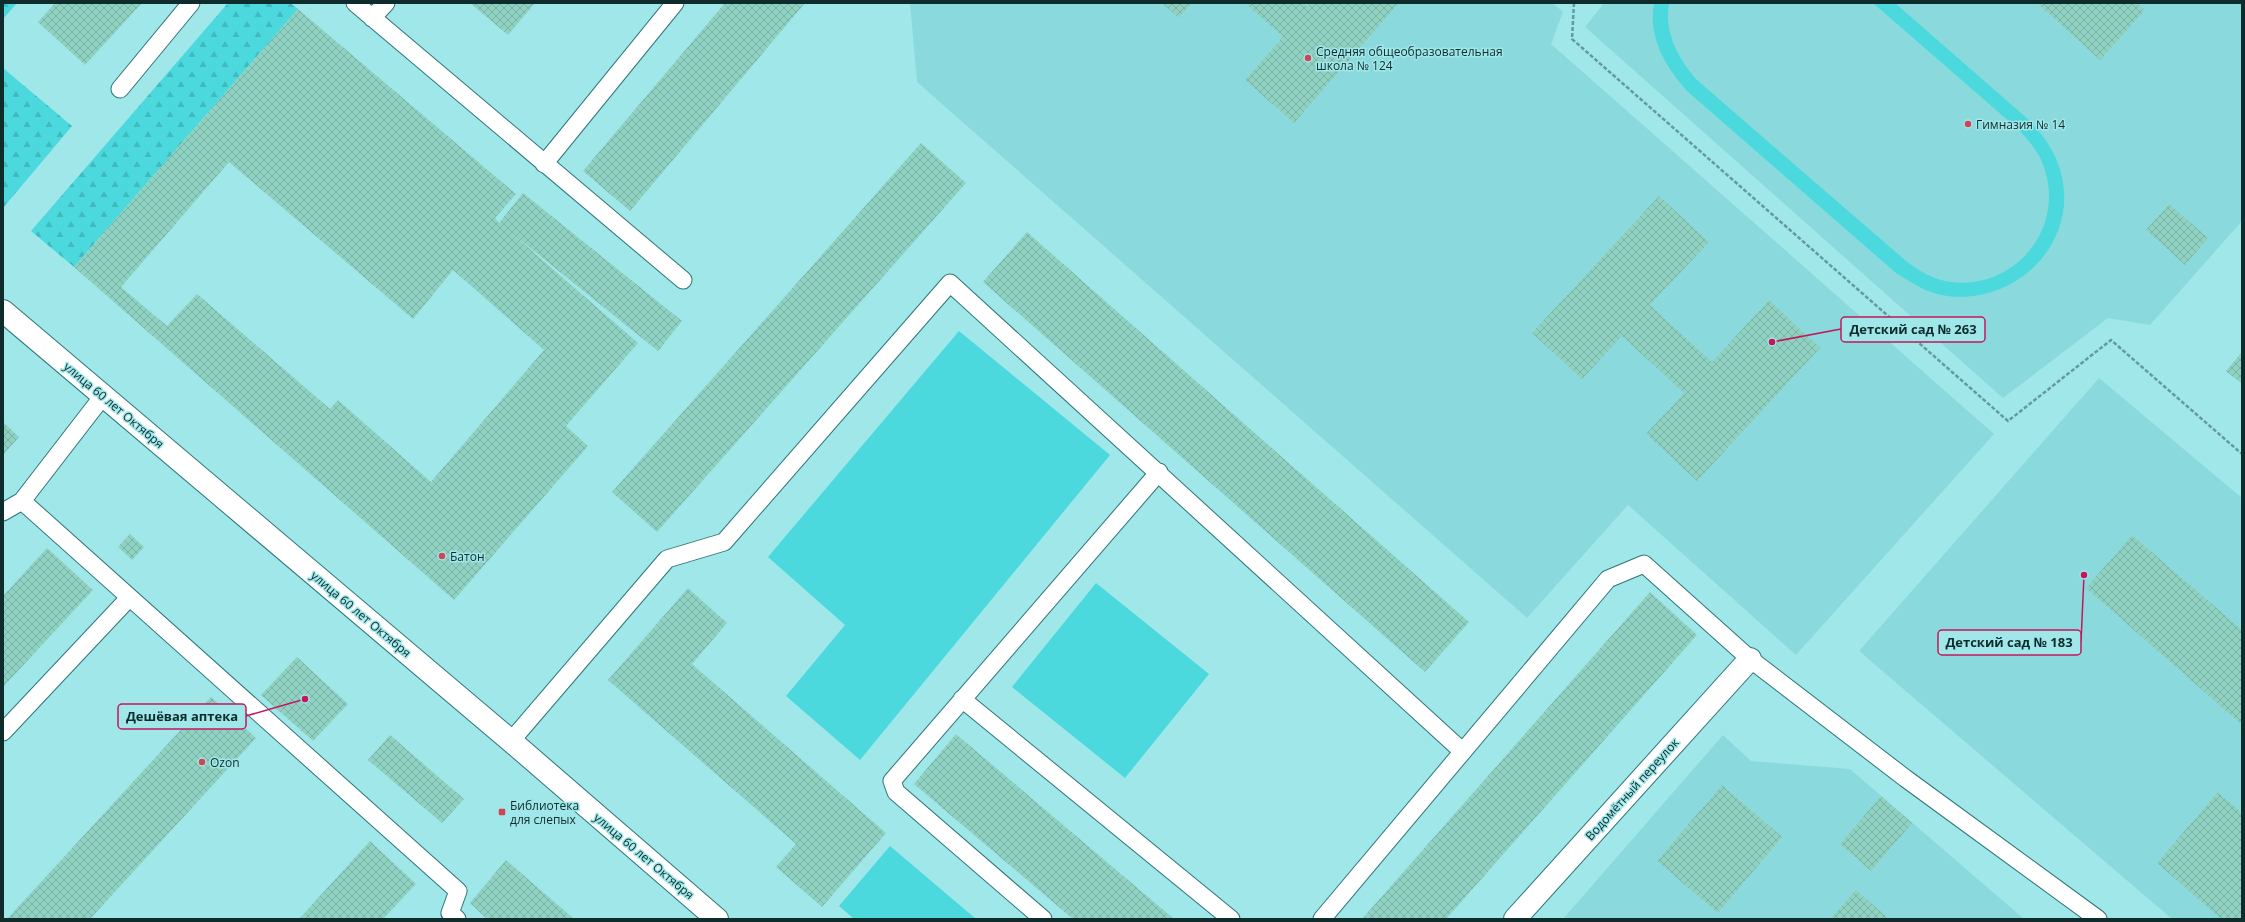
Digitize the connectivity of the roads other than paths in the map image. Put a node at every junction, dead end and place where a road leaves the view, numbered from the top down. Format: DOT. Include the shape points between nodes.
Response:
graph roads {
  1 [pos="191,3"];
  2 [pos="355,3"];
  3 [pos="386,3"];
  4 [pos="675,3"];
  5 [pos="372,18"];
  6 [pos="120,89"];
  7 [pos="544,164"];
  8 [pos="683,280"];
  9 [pos="3,311"];
  10 [pos="103,396"];
  11 [pos="1158,472"];
  12 [pos="22,501"];
  13 [pos="3,512"];
  14 [pos="129,598"];
  15 [pos="1750,659"];
  16 [pos="962,699"];
  17 [pos="3,732"];
  18 [pos="511,741"];
  19 [pos="1462,751"];
  20 [pos="451,917"];
  21 [pos="718,919"];
  22 [pos="1043,919"];
  23 [pos="1231,919"];
  24 [pos="1322,919"];
  25 [pos="1515,919"];
  26 [pos="2098,919"];
  1 -- 6 [label="lane"];
  2 -- 5 [label="lane"];
  3 -- 5 [label="lane"];
  4 -- 7 [label="lane"];
  5 -- 7 [label="lane"];
  7 -- 8 [label="lane"];
  9 -- 10 [label="main road, улица 60 лет Октября"];
  10 -- 12 [label="lane"];
  10 -- 18 [label="main road, улица 60 лет Октября"];
  11 -- 16 [label="lane"];
  11 -- 18 [label="lane" via="950,284 724,542 666,559"];
  11 -- 19 [label="lane"];
  12 -- 13 [label="lane"];
  12 -- 14 [label="lane"];
  14 -- 17 [label="lane"];
  14 -- 20 [label="lane" via="458,891"];
  15 -- 19 [label="lane" via="1644,564 1608,579"];
  15 -- 25 [label="main road, Водомётный переулок"];
  15 -- 26 [label="lane" via="1905,778"];
  16 -- 22 [label="lane" via="892,782 896,792"];
  16 -- 23 [label="lane"];
  18 -- 21 [label="main road, улица 60 лет Октября"];
  19 -- 24 [label="lane"];
}
